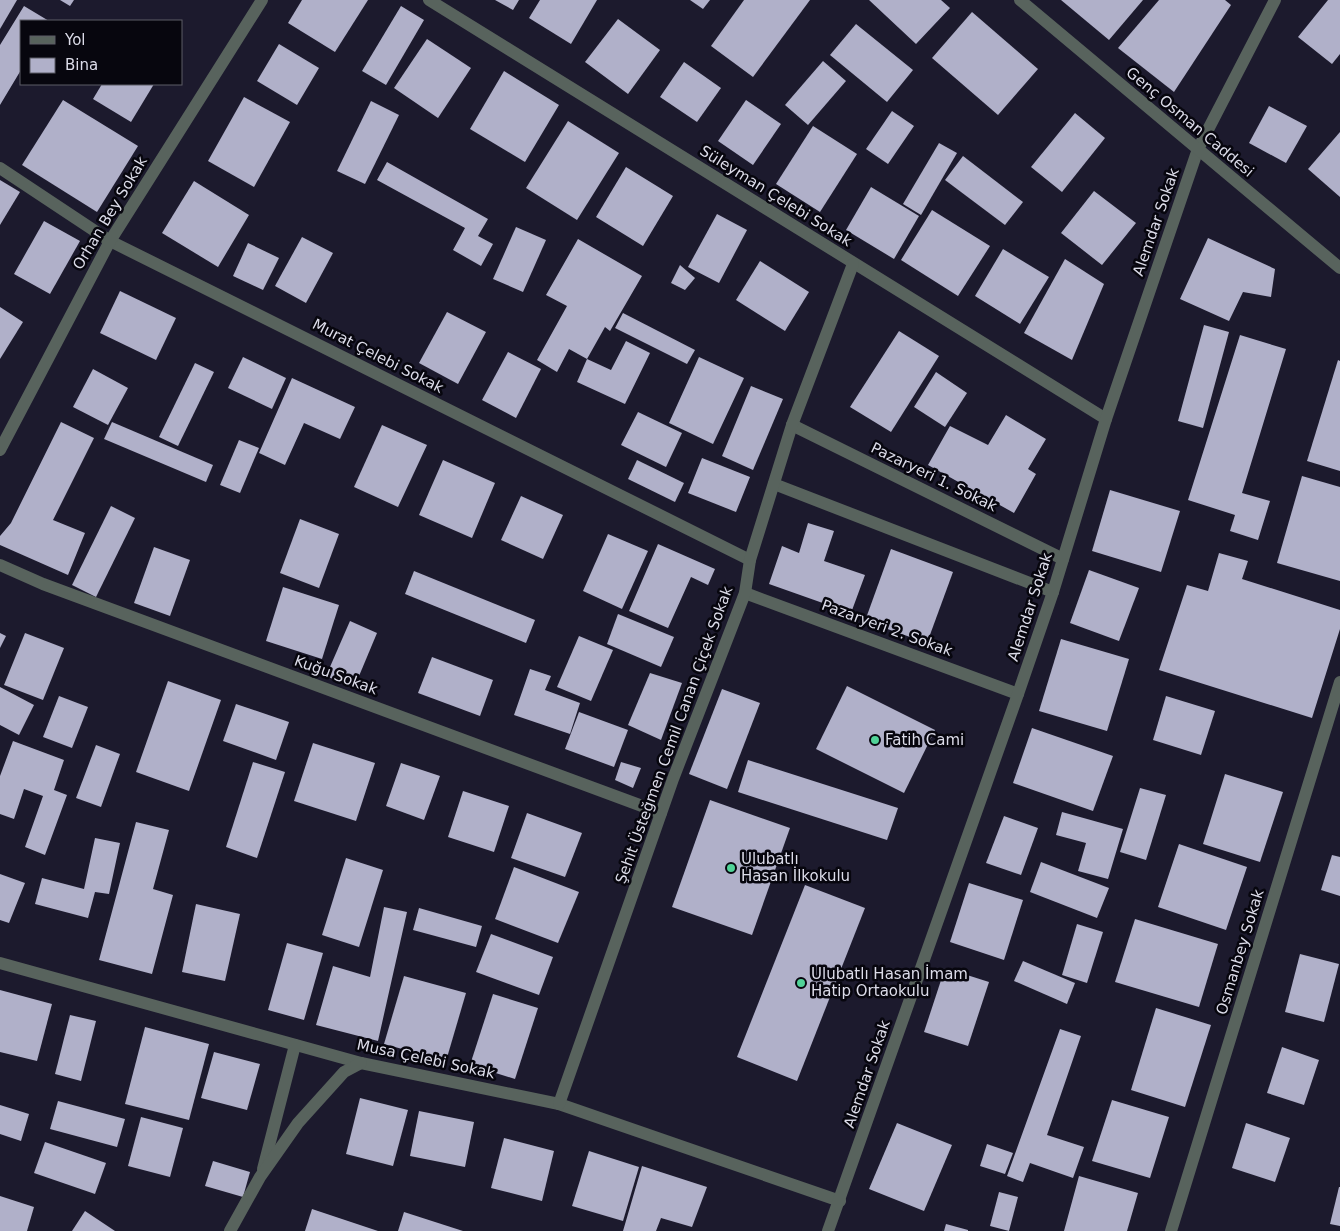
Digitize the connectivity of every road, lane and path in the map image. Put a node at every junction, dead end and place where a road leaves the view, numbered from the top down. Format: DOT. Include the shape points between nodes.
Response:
graph roads {
  1 [pos="262,0"];
  2 [pos="429,0"];
  3 [pos="1020,0"];
  4 [pos="1275,0"];
  5 [pos="1198,149"];
  6 [pos="0,168"];
  7 [pos="110,240"];
  8 [pos="853,264"];
  9 [pos="1340,268"];
  10 [pos="1106,419"];
  11 [pos="792,426"];
  12 [pos="0,450"];
  13 [pos="774,484"];
  14 [pos="1063,558"];
  15 [pos="750,560"];
  16 [pos="0,565"];
  17 [pos="1053,592"];
  18 [pos="745,593"];
  19 [pos="1340,682"];
  20 [pos="1018,694"];
  21 [pos="661,813"];
  22 [pos="0,963"];
  23 [pos="295,1045"];
  24 [pos="361,1063"];
  25 [pos="559,1104"];
  26 [pos="260,1177"];
  27 [pos="840,1201"];
  28 [pos="230,1231"];
  29 [pos="828,1231"];
  30 [pos="1171,1231"];
  1 -- 7 [label="street, Orhan Bey Sokak"];
  2 -- 8 [label="street, Süleyman Çelebi Sokak"];
  3 -- 5 [label="street, Genç Osman Caddesi"];
  4 -- 5 [label="street, Alemdar Sokak"];
  5 -- 9 [label="street, Genç Osman Caddesi"];
  5 -- 10 [label="street, Alemdar Sokak"];
  6 -- 7 [label="street, Murat Çelebi Sokak"];
  7 -- 12 [label="street, Orhan Bey Sokak"];
  7 -- 15 [label="street, Murat Çelebi Sokak"];
  8 -- 10 [label="street, Süleyman Çelebi Sokak"];
  8 -- 11 [label="street, Şehit Üsteğmen Cemil Canan Çiçek Sokak"];
  10 -- 14 [label="street, Alemdar Sokak"];
  11 -- 13 [label="street, Şehit Üsteğmen Cemil Canan Çiçek Sokak"];
  11 -- 14 [label="street, Pazaryeri 1. Sokak"];
  13 -- 15 [label="street, Şehit Üsteğmen Cemil Canan Çiçek Sokak"];
  13 -- 17 [label="street"];
  14 -- 17 [label="street, Alemdar Sokak"];
  15 -- 18 [label="street, Şehit Üsteğmen Cemil Canan Çiçek Sokak"];
  16 -- 21 [label="street, Kuğu Sokak" via="43,584"];
  17 -- 20 [label="street, Alemdar Sokak"];
  18 -- 20 [label="street, Pazaryeri 2. Sokak"];
  18 -- 21 [label="street, Şehit Üsteğmen Cemil Canan Çiçek Sokak"];
  19 -- 30 [label="street, Osmanbey Sokak"];
  20 -- 27 [label="street, Alemdar Sokak"];
  21 -- 25 [label="street, Şehit Üsteğmen Cemil Canan Çiçek Sokak"];
  22 -- 23 [label="street, Musa Çelebi Sokak"];
  23 -- 24 [label="street, Musa Çelebi Sokak"];
  23 -- 26 [label="street"];
  24 -- 25 [label="street, Musa Çelebi Sokak"];
  24 -- 26 [label="street" via="344,1072 298,1123"];
  25 -- 27 [label="street, Musa Çelebi Sokak"];
  26 -- 28 [label="street"];
  27 -- 29 [label="street, Alemdar Sokak"];
}
